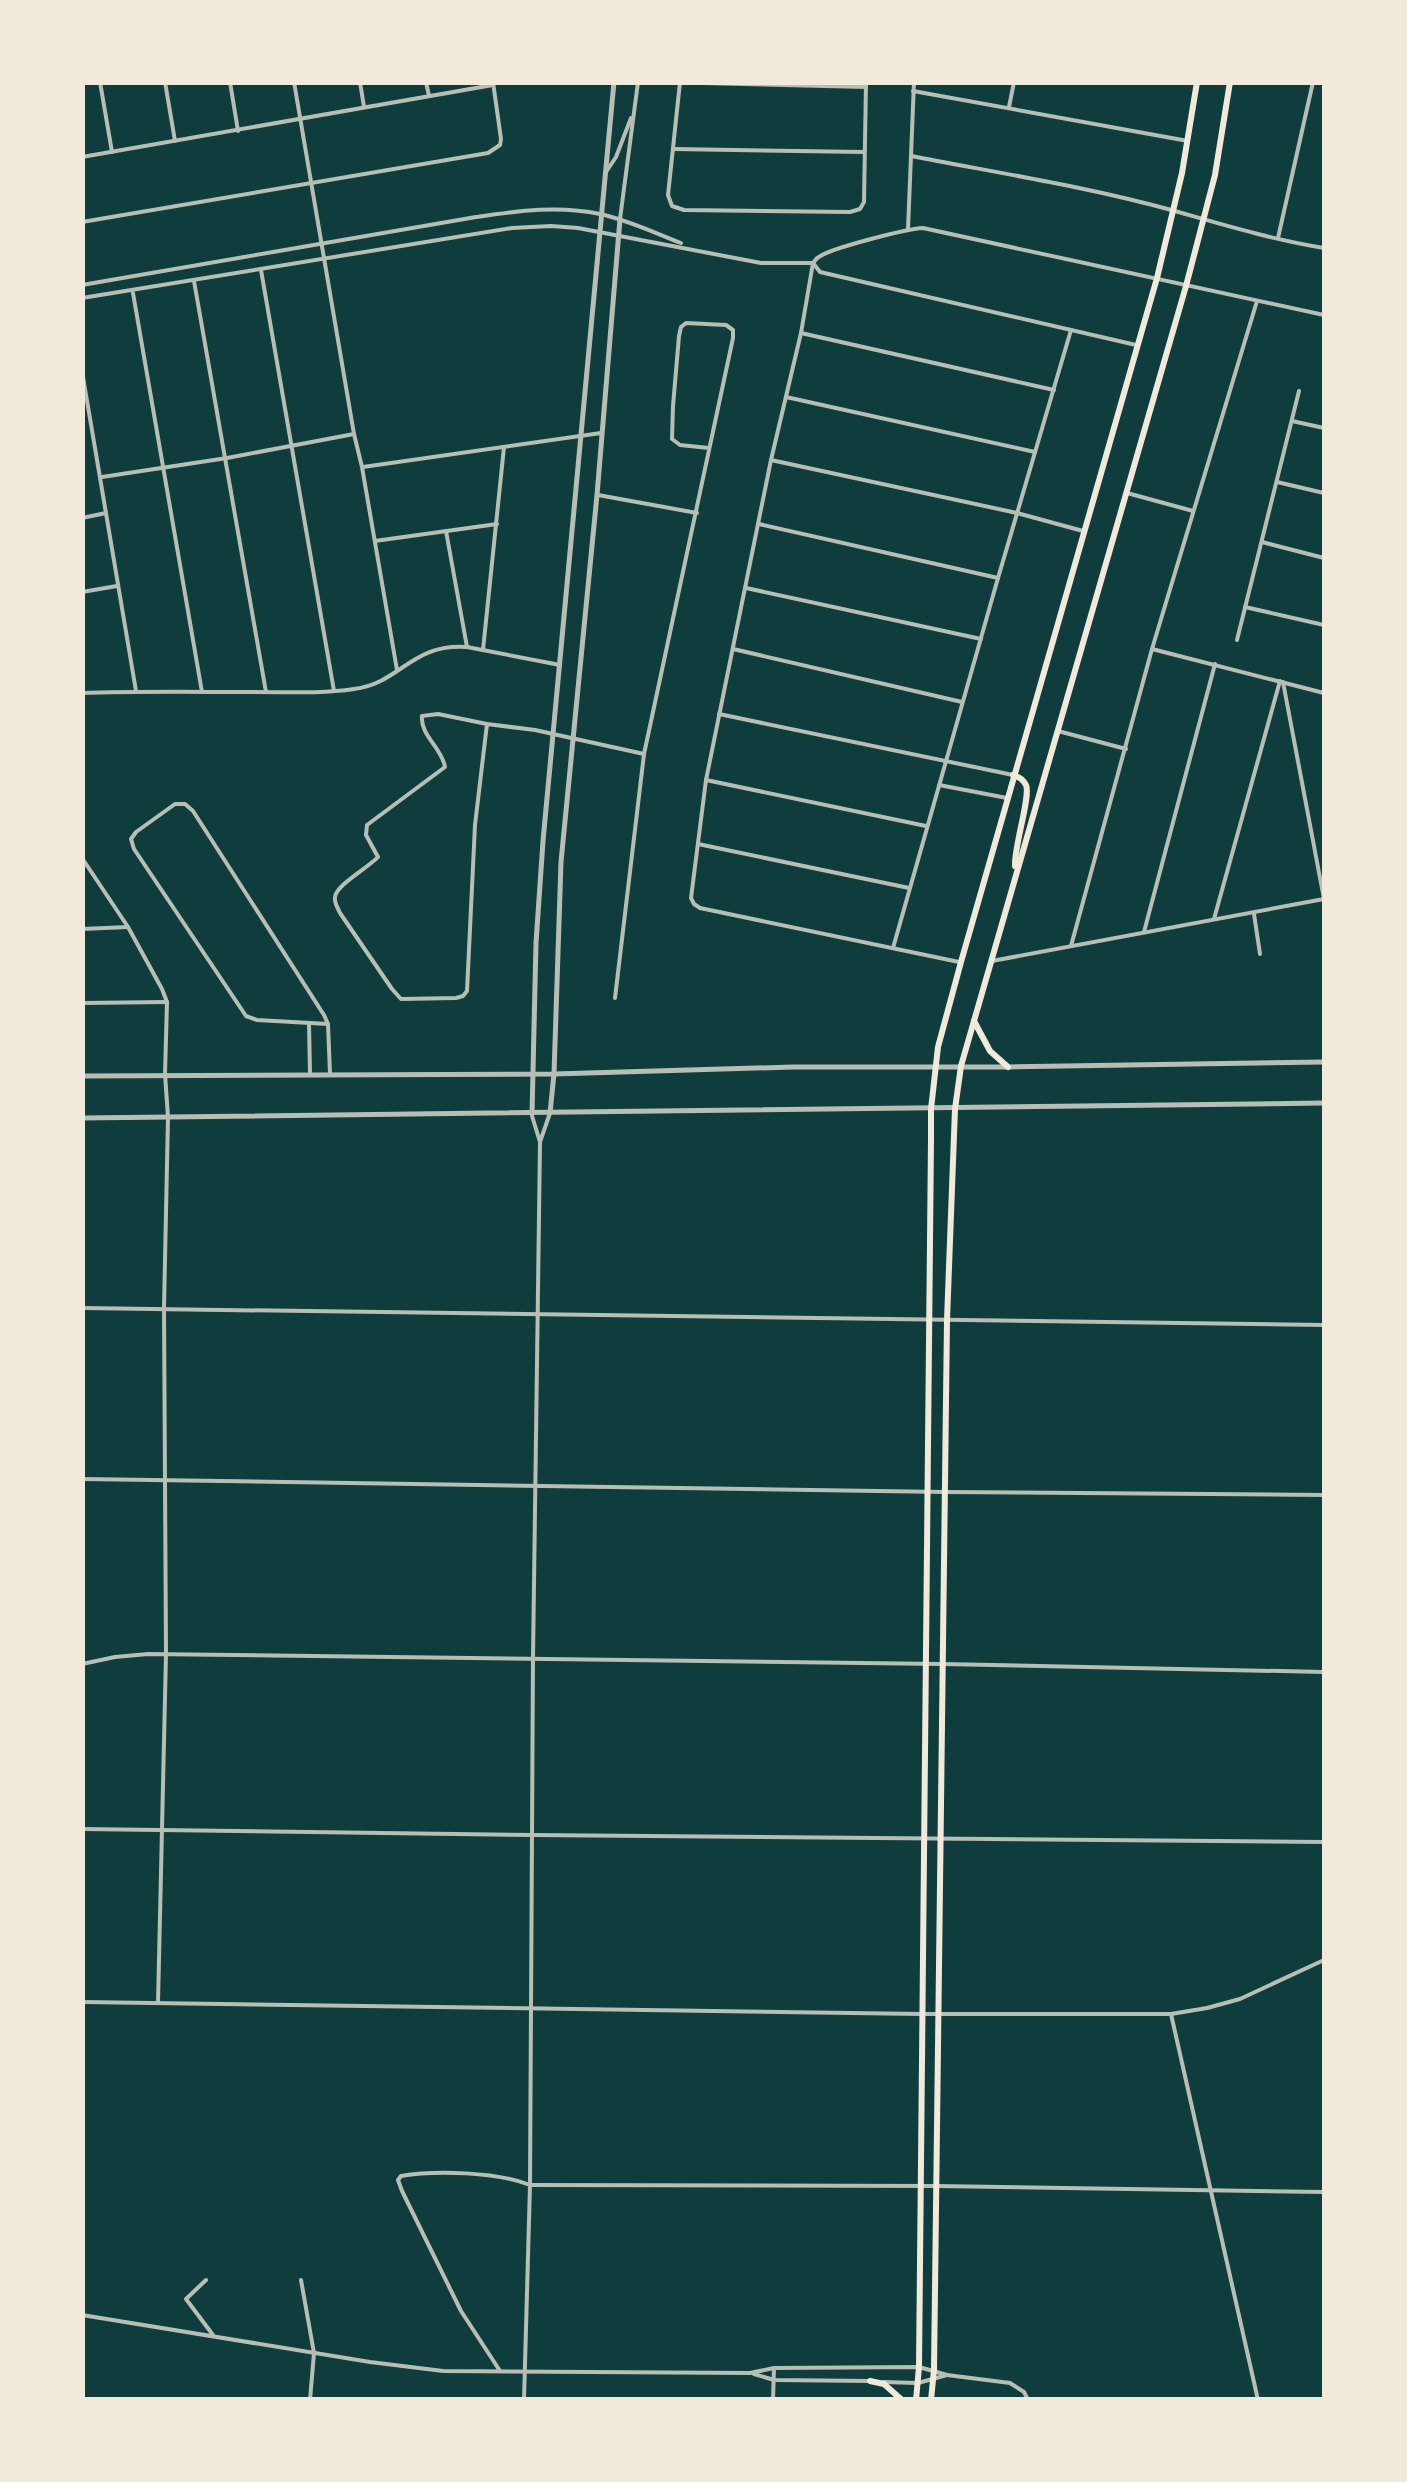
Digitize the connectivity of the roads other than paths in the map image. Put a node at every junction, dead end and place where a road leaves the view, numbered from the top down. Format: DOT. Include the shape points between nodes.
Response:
graph roads {
  1 [pos="100,82"];
  2 [pos="165,82"];
  3 [pos="230,82"];
  4 [pos="294,82"];
  5 [pos="360,82"];
  6 [pos="426,82"];
  7 [pos="614,82"];
  8 [pos="638,82"];
  9 [pos="663,82"];
  10 [pos="914,82"];
  11 [pos="1014,82"];
  12 [pos="1196,82"];
  13 [pos="1230,82"];
  14 [pos="1313,82"];
  15 [pos="680,83"];
  16 [pos="493,84"];
  17 [pos="866,85"];
  18 [pos="913,90"];
  19 [pos="428,96"];
  20 [pos="1010,107"];
  21 [pos="364,108"];
  22 [pos="635,110"];
  23 [pos="300,119"];
  24 [pos="238,131"];
  25 [pos="1188,140"];
  26 [pos="174,141"];
  27 [pos="674,149"];
  28 [pos="112,152"];
  29 [pos="865,152"];
  30 [pos="911,156"];
  31 [pos="82,157"];
  32 [pos="606,172"];
  33 [pos="312,183"];
  34 [pos="1174,210"];
  35 [pos="602,214"];
  36 [pos="620,220"];
  37 [pos="1204,220"];
  38 [pos="82,222"];
  39 [pos="908,229"];
  40 [pos="600,231"];
  41 [pos="619,235"];
  42 [pos="1278,238"];
  43 [pos="323,244"];
  44 [pos="692,248"];
  45 [pos="1324,248"];
  46 [pos="326,258"];
  47 [pos="813,263"];
  48 [pos="261,270"];
  49 [pos="1157,278"];
  50 [pos="194,280"];
  51 [pos="82,285"];
  52 [pos="1186,286"];
  53 [pos="132,290"];
  54 [pos="82,298"];
  55 [pos="1257,301"];
  56 [pos="1324,315"];
  57 [pos="1072,330"];
  58 [pos="800,334"];
  59 [pos="1138,346"];
  60 [pos="82,371"];
  61 [pos="1054,390"];
  62 [pos="1298,391"];
  63 [pos="786,397"];
  64 [pos="1292,420"];
  65 [pos="1324,428"];
  66 [pos="354,434"];
  67 [pos="601,434"];
  68 [pos="581,435"];
  69 [pos="94,443"];
  70 [pos="82,445"];
  71 [pos="293,445"];
  72 [pos="504,447"];
  73 [pos="709,448"];
  74 [pos="1036,452"];
  75 [pos="227,458"];
  76 [pos="771,460"];
  77 [pos="362,467"];
  78 [pos="164,468"];
  79 [pos="100,477"];
  80 [pos="1277,482"];
  81 [pos="1127,493"];
  82 [pos="1324,493"];
  83 [pos="598,495"];
  84 [pos="1193,511"];
  85 [pos="106,513"];
  86 [pos="696,513"];
  87 [pos="1017,513"];
  88 [pos="82,518"];
  89 [pos="498,524"];
  90 [pos="758,524"];
  91 [pos="446,530"];
  92 [pos="1084,531"];
  93 [pos="375,541"];
  94 [pos="1262,542"];
  95 [pos="1324,558"];
  96 [pos="998,578"];
  97 [pos="118,585"];
  98 [pos="746,588"];
  99 [pos="82,592"];
  100 [pos="1245,608"];
  101 [pos="1324,625"];
  102 [pos="981,638"];
  103 [pos="1237,640"];
  104 [pos="467,646"];
  105 [pos="1152,649"];
  106 [pos="483,650"];
  107 [pos="733,650"];
  108 [pos="1215,664"];
  109 [pos="560,665"];
  110 [pos="397,670"];
  111 [pos="1281,681"];
  112 [pos="136,691"];
  113 [pos="334,691"];
  114 [pos="202,692"];
  115 [pos="266,692"];
  116 [pos="82,693"];
  117 [pos="1324,693"];
  118 [pos="963,702"];
  119 [pos="719,714"];
  120 [pos="487,724"];
  121 [pos="1058,731"];
  122 [pos="554,735"];
  123 [pos="574,739"];
  124 [pos="1126,749"];
  125 [pos="644,754"];
  126 [pos="946,760"];
  127 [pos="1014,775"];
  128 [pos="706,780"];
  129 [pos="939,785"];
  130 [pos="1007,798"];
  131 [pos="926,826"];
  132 [pos="697,844"];
  133 [pos="82,858"];
  134 [pos="1016,872"];
  135 [pos="909,888"];
  136 [pos="1324,899"];
  137 [pos="1254,912"];
  138 [pos="1214,919"];
  139 [pos="128,927"];
  140 [pos="82,929"];
  141 [pos="1144,932"];
  142 [pos="1071,946"];
  143 [pos="893,948"];
  144 [pos="1260,954"];
  145 [pos="992,961"];
  146 [pos="960,962"];
  147 [pos="615,998"];
  148 [pos="82,1002"];
  149 [pos="167,1002"];
  150 [pos="974,1022"];
  151 [pos="310,1024"];
  152 [pos="328,1024"];
  153 [pos="1324,1062"];
  154 [pos="935,1066"];
  155 [pos="961,1066"];
  156 [pos="1008,1067"];
  157 [pos="165,1074"];
  158 [pos="310,1074"];
  159 [pos="330,1074"];
  160 [pos="534,1074"];
  161 [pos="554,1074"];
  162 [pos="82,1076"];
  163 [pos="1324,1103"];
  164 [pos="931,1109"];
  165 [pos="955,1109"];
  166 [pos="550,1113"];
  167 [pos="532,1114"];
  168 [pos="168,1117"];
  169 [pos="82,1118"];
  170 [pos="540,1142"];
  171 [pos="82,1308"];
  172 [pos="164,1308"];
  173 [pos="538,1314"];
  174 [pos="930,1318"];
  175 [pos="947,1320"];
  176 [pos="1324,1325"];
  177 [pos="82,1478"];
  178 [pos="165,1480"];
  179 [pos="537,1486"];
  180 [pos="928,1491"];
  181 [pos="944,1492"];
  182 [pos="1324,1495"];
  183 [pos="166,1654"];
  184 [pos="533,1658"];
  185 [pos="82,1664"];
  186 [pos="942,1664"];
  187 [pos="926,1665"];
  188 [pos="1324,1672"];
  189 [pos="82,1828"];
  190 [pos="162,1830"];
  191 [pos="533,1835"];
  192 [pos="924,1838"];
  193 [pos="939,1838"];
  194 [pos="1324,1842"];
  195 [pos="1324,1960"];
  196 [pos="82,2002"];
  197 [pos="158,2003"];
  198 [pos="530,2008"];
  199 [pos="922,2014"];
  200 [pos="938,2014"];
  201 [pos="1171,2014"];
  202 [pos="530,2185"];
  203 [pos="920,2186"];
  204 [pos="936,2186"];
  205 [pos="1212,2192"];
  206 [pos="1324,2192"];
  207 [pos="206,2280"];
  208 [pos="301,2280"];
  209 [pos="83,2313"];
  210 [pos="214,2335"];
  211 [pos="314,2353"];
  212 [pos="774,2368"];
  213 [pos="919,2368"];
  214 [pos="525,2370"];
  215 [pos="934,2370"];
  216 [pos="500,2371"];
  217 [pos="750,2373"];
  218 [pos="947,2375"];
  219 [pos="774,2380"];
  220 [pos="934,2380"];
  221 [pos="870,2381"];
  222 [pos="918,2384"];
  223 [pos="310,2400"];
  224 [pos="524,2400"];
  225 [pos="774,2400"];
  226 [pos="902,2400"];
  227 [pos="916,2400"];
  228 [pos="931,2400"];
  229 [pos="1028,2400"];
  230 [pos="1258,2400"];
  1 -- 28 [label="street"];
  2 -- 26 [label="street"];
  3 -- 24 [label="street"];
  4 -- 23 [label="street"];
  5 -- 21 [label="street"];
  6 -- 19 [label="street"];
  7 -- 32 [label="street"];
  8 -- 22 [label="street"];
  9 -- 15 [label="street"];
  10 -- 18 [label="street"];
  11 -- 20 [label="street"];
  12 -- 25 [label="main road"];
  13 -- 37 [label="main road"];
  14 -- 42 [label="street"];
  15 -- 17 [label="street"];
  15 -- 27 [label="street"];
  16 -- 19 [label="street"];
  16 -- 33 [label="street" via="501,140 495,150"];
  17 -- 29 [label="street"];
  18 -- 20 [label="street"];
  18 -- 30 [label="street"];
  19 -- 21 [label="street"];
  20 -- 25 [label="street"];
  21 -- 23 [label="street"];
  22 -- 32 [label="street"];
  22 -- 36 [label="street"];
  23 -- 24 [label="street"];
  23 -- 33 [label="street"];
  24 -- 26 [label="street"];
  25 -- 34 [label="main road"];
  26 -- 28 [label="street"];
  27 -- 29 [label="street"];
  27 -- 29 [label="street" via="668,196 677,209 692,210 860,210"];
  28 -- 31 [label="street"];
  30 -- 34 [label="street"];
  30 -- 39 [label="street"];
  32 -- 35 [label="street"];
  33 -- 38 [label="street"];
  33 -- 43 [label="street"];
  34 -- 37 [label="street"];
  34 -- 49 [label="main road"];
  35 -- 36 [label="street"];
  35 -- 40 [label="street"];
  35 -- 43 [label="street" via="534,210"];
  36 -- 41 [label="street"];
  36 -- 44 [label="street"];
  37 -- 42 [label="street"];
  37 -- 52 [label="main road"];
  39 -- 47 [label="street"];
  39 -- 49 [label="street"];
  40 -- 41 [label="street"];
  40 -- 46 [label="street" via="512,228"];
  40 -- 68 [label="street"];
  41 -- 44 [label="street"];
  41 -- 67 [label="street"];
  42 -- 45 [label="street"];
  43 -- 46 [label="street"];
  43 -- 51 [label="street"];
  44 -- 47 [label="street" via="778,264"];
  46 -- 48 [label="street"];
  46 -- 66 [label="street"];
  47 -- 57 [label="street" via="820,272"];
  47 -- 58 [label="street"];
  48 -- 50 [label="street"];
  48 -- 71 [label="street"];
  49 -- 52 [label="street"];
  49 -- 59 [label="main road"];
  50 -- 53 [label="street"];
  50 -- 75 [label="street"];
  52 -- 55 [label="street"];
  52 -- 81 [label="main road"];
  53 -- 54 [label="street"];
  53 -- 78 [label="street"];
  55 -- 56 [label="street"];
  55 -- 84 [label="street"];
  57 -- 59 [label="street"];
  57 -- 61 [label="street"];
  58 -- 61 [label="street"];
  58 -- 63 [label="street"];
  59 -- 92 [label="main road"];
  60 -- 69 [label="street"];
  61 -- 74 [label="street"];
  62 -- 64 [label="street"];
  63 -- 74 [label="street"];
  63 -- 76 [label="street"];
  64 -- 65 [label="street"];
  64 -- 80 [label="street"];
  66 -- 71 [label="street"];
  66 -- 77 [label="street"];
  67 -- 68 [label="street"];
  67 -- 83 [label="street"];
  68 -- 72 [label="street"];
  68 -- 109 [label="street"];
  69 -- 70 [label="street"];
  69 -- 79 [label="street"];
  71 -- 75 [label="street"];
  71 -- 113 [label="street"];
  72 -- 77 [label="street"];
  72 -- 89 [label="street"];
  73 -- 73 [label="street" via="732,330 686,323 679,336 672,439"];
  73 -- 86 [label="street"];
  74 -- 87 [label="street"];
  75 -- 78 [label="street"];
  75 -- 115 [label="street"];
  76 -- 87 [label="street"];
  76 -- 90 [label="street"];
  77 -- 93 [label="street"];
  78 -- 79 [label="street"];
  78 -- 114 [label="street"];
  79 -- 85 [label="street"];
  80 -- 82 [label="street"];
  80 -- 94 [label="street"];
  81 -- 84 [label="street"];
  81 -- 121 [label="main road"];
  83 -- 86 [label="street"];
  83 -- 123 [label="street"];
  84 -- 105 [label="street"];
  85 -- 88 [label="street"];
  85 -- 97 [label="street"];
  86 -- 125 [label="street"];
  87 -- 92 [label="street"];
  87 -- 96 [label="street"];
  89 -- 91 [label="street"];
  89 -- 106 [label="street"];
  90 -- 96 [label="street"];
  90 -- 98 [label="street"];
  91 -- 93 [label="street"];
  91 -- 104 [label="street"];
  92 -- 127 [label="main road"];
  93 -- 110 [label="street"];
  94 -- 95 [label="street"];
  94 -- 100 [label="street"];
  96 -- 102 [label="street"];
  97 -- 99 [label="street"];
  97 -- 112 [label="street"];
  98 -- 102 [label="street"];
  98 -- 107 [label="street"];
  100 -- 101 [label="street"];
  100 -- 103 [label="street"];
  102 -- 118 [label="street"];
  104 -- 106 [label="street"];
  104 -- 110 [label="street" via="425,652"];
  105 -- 108 [label="street"];
  105 -- 124 [label="street"];
  106 -- 109 [label="street"];
  107 -- 118 [label="street"];
  107 -- 119 [label="street"];
  108 -- 111 [label="street"];
  108 -- 141 [label="street"];
  109 -- 122 [label="street"];
  110 -- 113 [label="street" via="371,686"];
  111 -- 117 [label="street"];
  111 -- 136 [label="street"];
  111 -- 138 [label="street"];
  112 -- 114 [label="street"];
  112 -- 116 [label="street"];
  113 -- 115 [label="street"];
  114 -- 115 [label="street"];
  118 -- 126 [label="street"];
  119 -- 126 [label="street"];
  119 -- 128 [label="street"];
  120 -- 120 [label="street" via="422,716 444,766 367,825 378,857 335,896 401,999 466,992"];
  120 -- 122 [label="street"];
  121 -- 124 [label="street"];
  121 -- 134 [label="main road"];
  122 -- 123 [label="street"];
  122 -- 160 [label="street" via="536,943"];
  123 -- 125 [label="street"];
  123 -- 161 [label="street" via="559,892"];
  124 -- 142 [label="street"];
  125 -- 147 [label="street"];
  126 -- 127 [label="street"];
  126 -- 129 [label="street"];
  127 -- 130 [label="main road"];
  127 -- 134 [label="main road" via="1028,789"];
  128 -- 131 [label="street"];
  128 -- 132 [label="street"];
  129 -- 130 [label="street"];
  129 -- 131 [label="street"];
  130 -- 146 [label="main road"];
  131 -- 135 [label="street"];
  132 -- 135 [label="street"];
  132 -- 143 [label="street" via="691,887 700,908"];
  133 -- 139 [label="street"];
  134 -- 145 [label="main road"];
  135 -- 143 [label="street"];
  136 -- 137 [label="street"];
  137 -- 138 [label="street"];
  137 -- 144 [label="street"];
  138 -- 141 [label="street"];
  139 -- 140 [label="street"];
  139 -- 149 [label="street"];
  141 -- 142 [label="street"];
  142 -- 145 [label="street"];
  143 -- 146 [label="street"];
  145 -- 150 [label="main road"];
  146 -- 154 [label="main road"];
  148 -- 149 [label="street"];
  149 -- 157 [label="street"];
  150 -- 155 [label="main road"];
  150 -- 156 [label="main road"];
  151 -- 152 [label="street"];
  151 -- 152 [label="street" via="257,1020 242,1012 134,849 136,832 176,804 189,806"];
  151 -- 158 [label="street"];
  152 -- 159 [label="street"];
  153 -- 156 [label="street"];
  154 -- 155 [label="street"];
  154 -- 161 [label="street"];
  154 -- 164 [label="main road"];
  155 -- 156 [label="street"];
  155 -- 165 [label="main road"];
  157 -- 158 [label="street"];
  157 -- 162 [label="street"];
  157 -- 168 [label="street"];
  158 -- 159 [label="street"];
  159 -- 160 [label="street"];
  160 -- 161 [label="street"];
  160 -- 167 [label="street"];
  161 -- 166 [label="street"];
  163 -- 165 [label="street"];
  164 -- 165 [label="street"];
  164 -- 166 [label="street"];
  164 -- 174 [label="main road"];
  165 -- 175 [label="main road"];
  166 -- 167 [label="street"];
  166 -- 170 [label="street"];
  167 -- 168 [label="street"];
  167 -- 170 [label="street"];
  168 -- 169 [label="street"];
  168 -- 172 [label="street"];
  170 -- 173 [label="street"];
  171 -- 172 [label="street"];
  172 -- 173 [label="street"];
  172 -- 178 [label="street"];
  173 -- 174 [label="street"];
  173 -- 179 [label="street"];
  174 -- 175 [label="street"];
  174 -- 180 [label="main road"];
  175 -- 176 [label="street"];
  175 -- 181 [label="main road"];
  177 -- 178 [label="street"];
  178 -- 179 [label="street"];
  178 -- 183 [label="street"];
  179 -- 180 [label="street"];
  179 -- 184 [label="street"];
  180 -- 181 [label="street"];
  180 -- 187 [label="main road"];
  181 -- 182 [label="street"];
  181 -- 186 [label="main road"];
  183 -- 184 [label="street"];
  183 -- 185 [label="street"];
  183 -- 190 [label="street"];
  184 -- 187 [label="street"];
  184 -- 191 [label="street"];
  186 -- 187 [label="street"];
  186 -- 188 [label="street"];
  186 -- 193 [label="main road"];
  187 -- 192 [label="main road"];
  189 -- 190 [label="street"];
  190 -- 191 [label="street"];
  190 -- 197 [label="street"];
  191 -- 192 [label="street"];
  191 -- 198 [label="street"];
  192 -- 193 [label="street"];
  192 -- 199 [label="main road"];
  193 -- 194 [label="street"];
  193 -- 200 [label="main road"];
  195 -- 201 [label="street" via="1240,2000"];
  196 -- 197 [label="street"];
  197 -- 198 [label="street"];
  198 -- 199 [label="street"];
  198 -- 202 [label="street"];
  199 -- 200 [label="street"];
  199 -- 203 [label="main road"];
  200 -- 201 [label="street"];
  200 -- 204 [label="main road"];
  201 -- 205 [label="street"];
  202 -- 203 [label="street"];
  202 -- 214 [label="street"];
  202 -- 216 [label="street" via="492,2176 412,2174 398,2180 461,2311"];
  203 -- 204 [label="street"];
  203 -- 213 [label="main road"];
  204 -- 205 [label="street"];
  204 -- 215 [label="main road"];
  205 -- 206 [label="street"];
  205 -- 230 [label="street"];
  207 -- 210 [label="street" via="186,2299"];
  208 -- 211 [label="street"];
  209 -- 210 [label="street"];
  210 -- 211 [label="street"];
  211 -- 216 [label="street" via="462,2373"];
  211 -- 223 [label="street"];
  212 -- 213 [label="street"];
  212 -- 217 [label="street"];
  212 -- 219 [label="street"];
  213 -- 215 [label="street"];
  213 -- 222 [label="main road"];
  214 -- 216 [label="street"];
  214 -- 217 [label="street"];
  214 -- 224 [label="street"];
  215 -- 218 [label="street"];
  215 -- 220 [label="main road"];
  217 -- 219 [label="street"];
  218 -- 220 [label="street"];
  218 -- 229 [label="street" via="1010,2383"];
  219 -- 221 [label="street"];
  219 -- 225 [label="street"];
  220 -- 222 [label="street"];
  220 -- 228 [label="main road"];
  221 -- 222 [label="street"];
  221 -- 226 [label="main road"];
  222 -- 227 [label="main road"];
}
